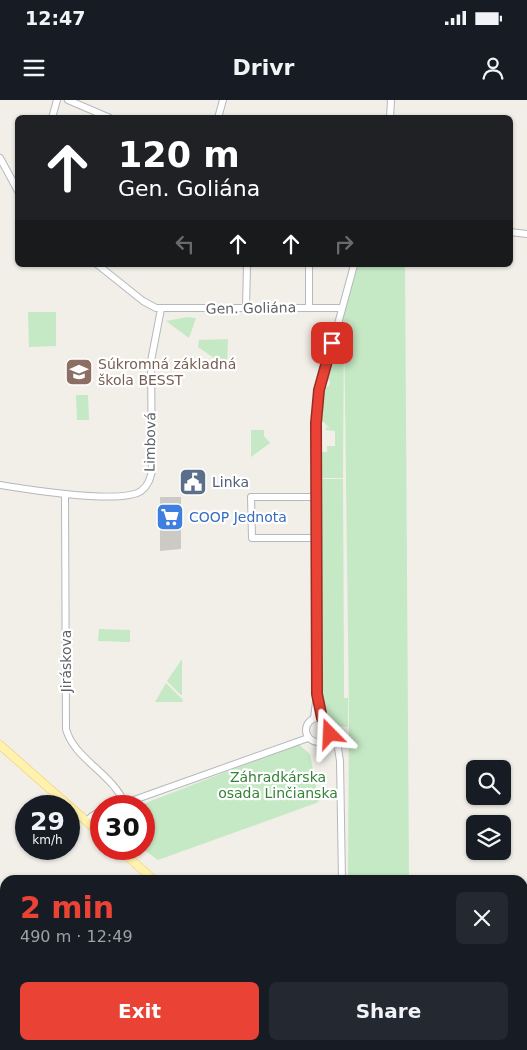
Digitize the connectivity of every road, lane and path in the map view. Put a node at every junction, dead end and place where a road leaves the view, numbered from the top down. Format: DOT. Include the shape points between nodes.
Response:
graph roads {
  1 [pos="57,100"];
  2 [pos="68,100"];
  3 [pos="223,100"];
  4 [pos="391,100"];
  5 [pos="53,115"];
  6 [pos="103,115"];
  7 [pos="219,115"];
  8 [pos="390,115"];
  9 [pos="0,158"];
  10 [pos="15,185"];
  11 [pos="513,231"];
  12 [pos="527,234"];
  13 [pos="101,267"];
  14 [pos="247,267"];
  15 [pos="309,267"];
  16 [pos="353,267"];
  17 [pos="309,307"];
  18 [pos="246,308"];
  19 [pos="342,308"];
  20 [pos="161,309"];
  21 [pos="0,485"];
  22 [pos="65,496"];
  23 [pos="317,496"];
  24 [pos="317,538"];
  25 [pos="317,694"];
  26 [pos="314,718"];
  27 [pos="322,718"];
  28 [pos="306,730"];
  29 [pos="327,737"];
  30 [pos="308,738"];
  31 [pos="290,743"];
  32 [pos="0,745"];
  33 [pos="120,795"];
  34 [pos="149,795"];
  35 [pos="90,818"];
  36 [pos="87,821"];
  37 [pos="90,824"];
  38 [pos="131,860"];
  39 [pos="148,875"];
  40 [pos="342,875"];
  1 -- 5 [label="street"];
  2 -- 6 [label="street"];
  3 -- 7 [label="street"];
  4 -- 8 [label="street"];
  9 -- 10 [label="street"];
  11 -- 12 [label="street"];
  13 -- 20 [label="street" via="150,306"];
  14 -- 18 [label="street"];
  15 -- 17 [label="street"];
  16 -- 19 [label="street"];
  17 -- 18 [label="street, Gen. Goliána"];
  17 -- 19 [label="street, Gen. Goliána"];
  18 -- 20 [label="street, Gen. Goliána"];
  19 -- 23 [label="street" via="318,396"];
  20 -- 22 [label="street, Limbová" via="151,361 152,471 149,481 133,494"];
  21 -- 22 [label="street, Limbová"];
  22 -- 33 [label="street, Jiráskova" via="66,730 72,743 115,785"];
  23 -- 24 [label="street"];
  23 -- 24 [label="street" via="252,497 252,538"];
  24 -- 25 [label="street"];
  25 -- 26 [label="street"];
  25 -- 27 [label="street"];
  26 -- 27 [label="street"];
  26 -- 28 [label="street" via="308,722"];
  27 -- 29 [label="street" via="328,723"];
  28 -- 30 [label="street"];
  28 -- 31 [label="street"];
  29 -- 30 [label="street" via="315,742"];
  29 -- 40 [label="street" via="338,748"];
  30 -- 31 [label="street"];
  31 -- 34 [label="street"];
  32 -- 36 [label="main road"];
  35 -- 36 [label="street"];
  36 -- 37 [label="main road"];
  38 -- 39 [label="main road"];
}
